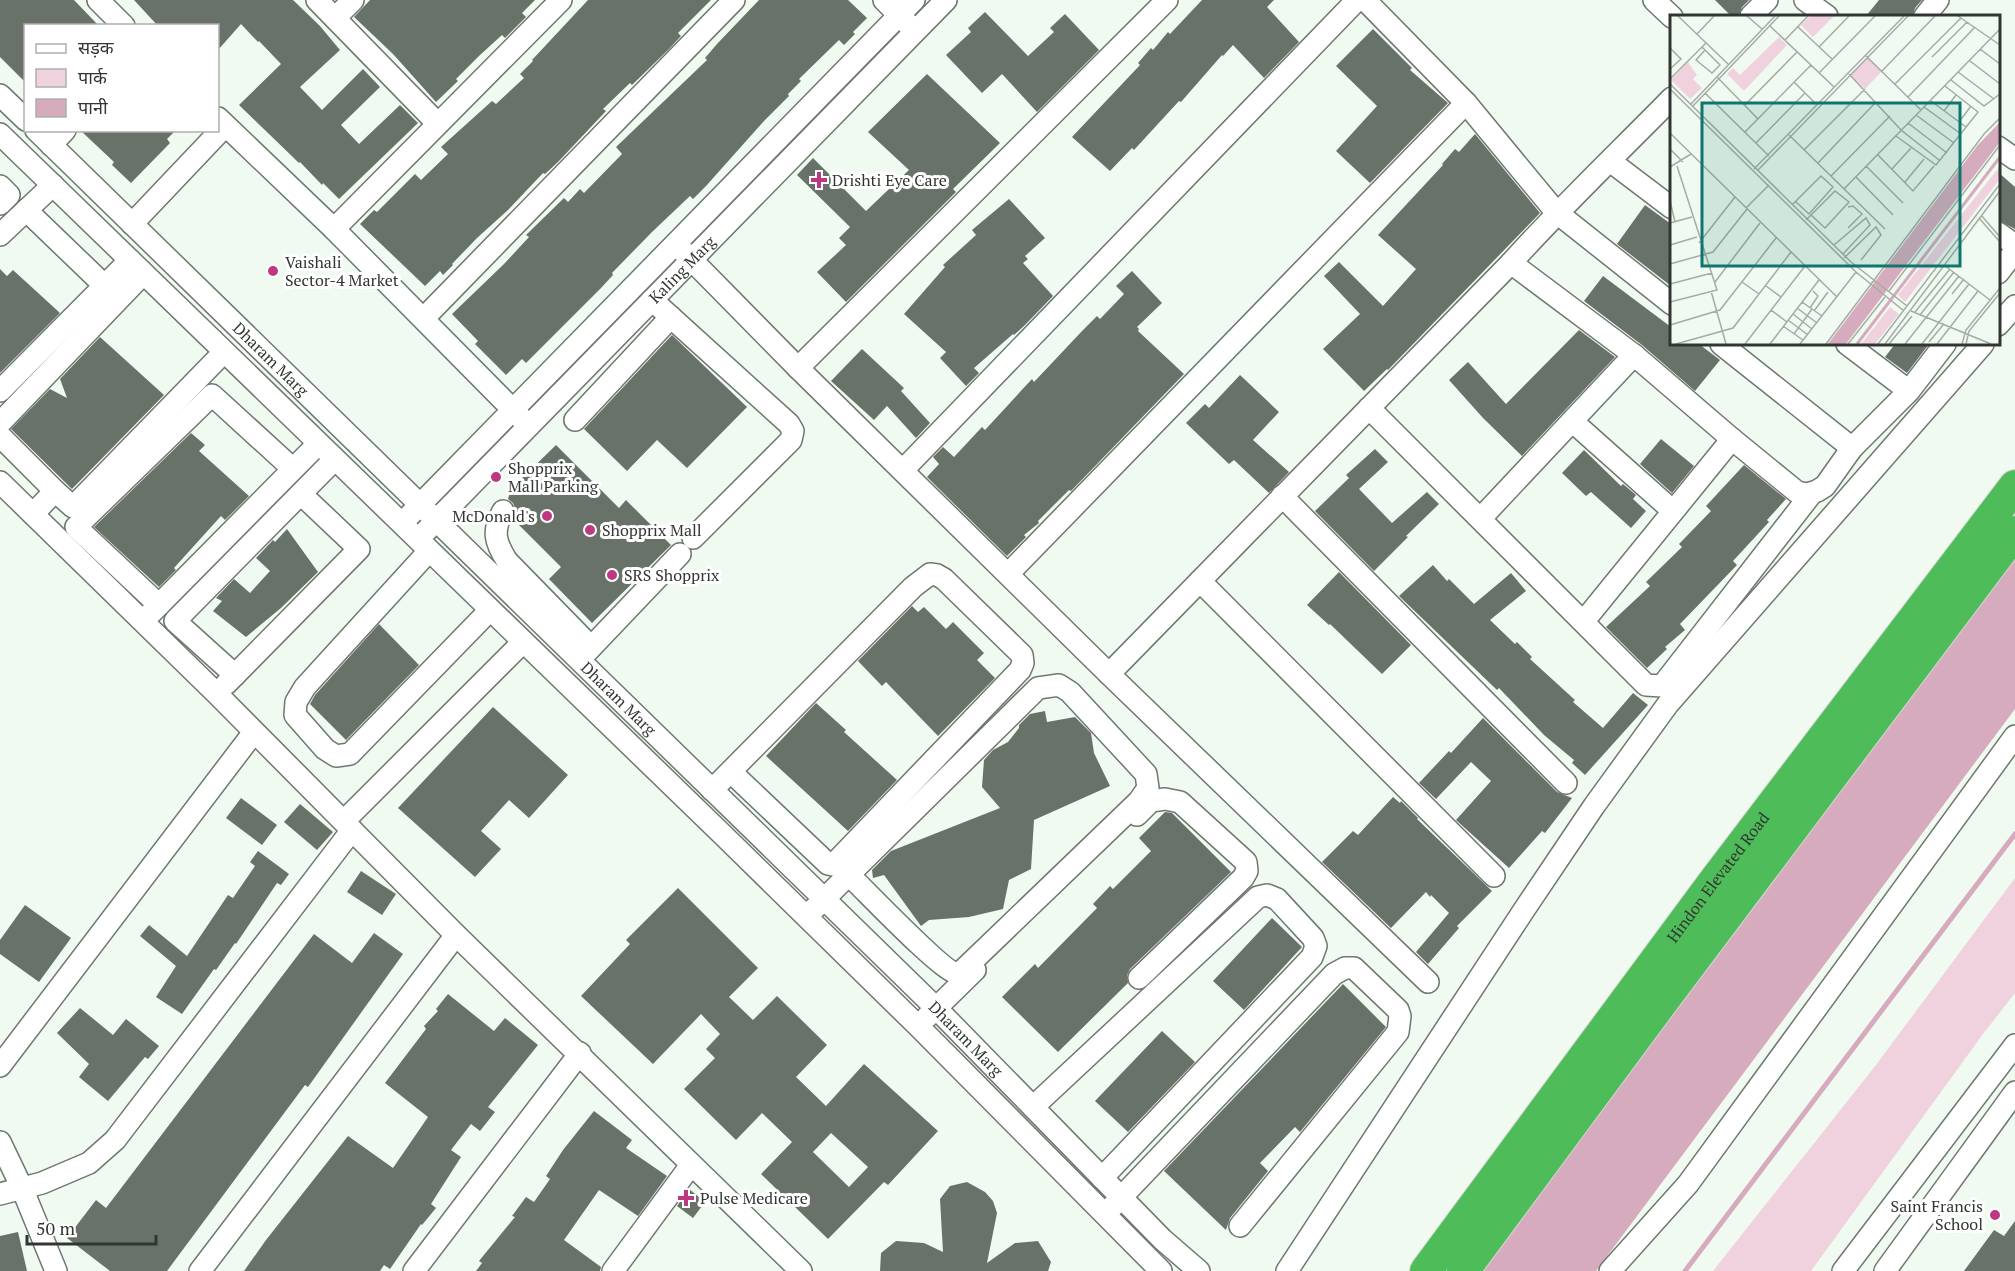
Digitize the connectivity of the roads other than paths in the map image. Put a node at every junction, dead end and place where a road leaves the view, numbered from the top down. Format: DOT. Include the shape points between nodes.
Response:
graph roads {
  1 [pos="98,0"];
  2 [pos="318,0"];
  3 [pos="353,0"];
  4 [pos="561,0"];
  5 [pos="734,0"];
  6 [pos="884,0"];
  7 [pos="914,0"];
  8 [pos="946,0"];
  9 [pos="1167,0"];
  10 [pos="1357,0"];
  11 [pos="1365,0"];
  12 [pos="1654,0"];
  13 [pos="1767,0"];
  14 [pos="1805,0"];
  15 [pos="1938,0"];
  16 [pos="899,15"];
  17 [pos="1752,15"];
  18 [pos="1826,15"];
  19 [pos="1926,15"];
  20 [pos="1670,16"];
  21 [pos="335,18"];
  22 [pos="118,24"];
  23 [pos="915,31"];
  24 [pos="0,95"];
  25 [pos="1670,99"];
  26 [pos="1467,103"];
  27 [pos="24,115"];
  28 [pos="221,122"];
  29 [pos="437,123"];
  30 [pos="43,132"];
  31 [pos="212,132"];
  32 [pos="0,134"];
  33 [pos="1611,160"];
  34 [pos="53,185"];
  35 [pos="0,186"];
  36 [pos="0,204"];
  37 [pos="1670,207"];
  38 [pos="26,210"];
  39 [pos="1556,212"];
  40 [pos="132,224"];
  41 [pos="334,229"];
  42 [pos="2000,234"];
  43 [pos="0,235"];
  44 [pos="676,244"];
  45 [pos="2015,245"];
  46 [pos="2015,251"];
  47 [pos="692,260"];
  48 [pos="1511,263"];
  49 [pos="137,267"];
  50 [pos="2000,270"];
  51 [pos="105,286"];
  52 [pos="652,300"];
  53 [pos="1670,303"];
  54 [pos="2015,306"];
  55 [pos="671,317"];
  56 [pos="424,318"];
  57 [pos="2000,323"];
  58 [pos="1722,345"];
  59 [pos="1848,345"];
  60 [pos="1944,345"];
  61 [pos="1982,345"];
  62 [pos="224,352"];
  63 [pos="1634,355"];
  64 [pos="798,368"];
  65 [pos="0,391"];
  66 [pos="1909,391"];
  67 [pos="1369,408"];
  68 [pos="513,410"];
  69 [pos="575,420"];
  70 [pos="1572,421"];
  71 [pos="0,423"];
  72 [pos="530,426"];
  73 [pos="0,436"];
  74 [pos="1732,439"];
  75 [pos="318,444"];
  76 [pos="1852,448"];
  77 [pos="334,460"];
  78 [pos="292,469"];
  79 [pos="903,470"];
  80 [pos="0,482"];
  81 [pos="2015,486"];
  82 [pos="55,491"];
  83 [pos="1812,493"];
  84 [pos="301,494"];
  85 [pos="1282,496"];
  86 [pos="420,506"];
  87 [pos="503,511"];
  88 [pos="1673,511"];
  89 [pos="33,514"];
  90 [pos="1481,518"];
  91 [pos="436,521"];
  92 [pos="401,524"];
  93 [pos="2015,532"];
  94 [pos="424,546"];
  95 [pos="1008,574"];
  96 [pos="1200,581"];
  97 [pos="159,605"];
  98 [pos="490,610"];
  99 [pos="1584,621"];
  100 [pos="142,622"];
  101 [pos="523,642"];
  102 [pos="585,654"];
  103 [pos="1109,674"];
  104 [pos="235,675"];
  105 [pos="217,694"];
  106 [pos="254,732"];
  107 [pos="2015,736"];
  108 [pos="731,772"];
  109 [pos="1566,783"];
  110 [pos="712,790"];
  111 [pos="740,817"];
  112 [pos="348,826"];
  113 [pos="724,836"];
  114 [pos="849,874"];
  115 [pos="1494,876"];
  116 [pos="824,899"];
  117 [pos="805,917"];
  118 [pos="456,935"];
  119 [pos="1139,978"];
  120 [pos="1428,982"];
  121 [pos="936,1008"];
  122 [pos="918,1026"];
  123 [pos="2015,1045"];
  124 [pos="580,1053"];
  125 [pos="0,1066"];
  126 [pos="2015,1092"];
  127 [pos="1033,1107"];
  128 [pos="0,1142"];
  129 [pos="691,1165"];
  130 [pos="1102,1178"];
  131 [pos="22,1188"];
  132 [pos="0,1194"];
  133 [pos="1121,1197"];
  134 [pos="1105,1214"];
  135 [pos="1240,1226"];
  136 [pos="1892,1269"];
  137 [pos="56,1271"];
  138 [pos="200,1271"];
  139 [pos="414,1271"];
  140 [pos="612,1271"];
  141 [pos="801,1271"];
  142 [pos="1161,1271"];
  143 [pos="1199,1271"];
  144 [pos="1287,1271"];
  145 [pos="1426,1271"];
  146 [pos="1463,1271"];
  147 [pos="1610,1271"];
  148 [pos="1843,1271"];
  1 -- 22 [label="street"];
  2 -- 21 [label="street"];
  3 -- 21 [label="street"];
  4 -- 29 [label="street"];
  5 -- 56 [label="street"];
  6 -- 16 [label="street"];
  7 -- 16 [label="street, Kaling Marg"];
  8 -- 23 [label="street, Kaling Marg"];
  9 -- 64 [label="street"];
  10 -- 79 [label="street"];
  11 -- 26 [label="street"];
  12 -- 20 [label="street"];
  13 -- 17 [label="street"];
  14 -- 18 [label="street"];
  15 -- 19 [label="street"];
  16 -- 23 [label="street"];
  16 -- 44 [label="street, Kaling Marg"];
  21 -- 29 [label="street"];
  23 -- 47 [label="street, Kaling Marg"];
  24 -- 27 [label="street, Dharam Marg"];
  25 -- 33 [label="street"];
  26 -- 39 [label="street"];
  26 -- 95 [label="street"];
  28 -- 41 [label="street"];
  29 -- 41 [label="street"];
  30 -- 40 [label="street, Dharam Marg"];
  31 -- 40 [label="street"];
  32 -- 34 [label="street, Dharam Marg"];
  33 -- 37 [label="street"];
  33 -- 39 [label="street"];
  34 -- 38 [label="street"];
  34 -- 49 [label="street, Dharam Marg"];
  35 -- 36 [label="street" via="9,195"];
  38 -- 43 [label="street"];
  38 -- 51 [label="street"];
  39 -- 48 [label="street"];
  39 -- 53 [label="street"];
  40 -- 86 [label="street, Dharam Marg"];
  41 -- 56 [label="street"];
  42 -- 45 [label="street"];
  44 -- 47 [label="street"];
  44 -- 68 [label="street, Kaling Marg"];
  46 -- 50 [label="street"];
  47 -- 52 [label="street, Kaling Marg"];
  47 -- 64 [label="street"];
  48 -- 63 [label="street"];
  48 -- 67 [label="street"];
  49 -- 51 [label="street"];
  49 -- 62 [label="street, Dharam Marg"];
  49 -- 71 [label="street"];
  51 -- 65 [label="street"];
  52 -- 55 [label="street"];
  52 -- 72 [label="street, Kaling Marg"];
  54 -- 57 [label="street"];
  55 -- 69 [label="street"];
  55 -- 102 [label="street" via="789,424 793,431 791,440"];
  56 -- 68 [label="street"];
  58 -- 76 [label="street"];
  59 -- 66 [label="street"];
  60 -- 66 [label="street"];
  61 -- 144 [label="street" via="1668,704 1530,900"];
  62 -- 75 [label="street, Dharam Marg"];
  62 -- 82 [label="street" via="73,507"];
  63 -- 70 [label="street"];
  63 -- 74 [label="street"];
  64 -- 79 [label="street"];
  66 -- 76 [label="street"];
  67 -- 85 [label="street"];
  67 -- 90 [label="street"];
  68 -- 72 [label="street"];
  68 -- 86 [label="street, Kaling Marg"];
  70 -- 88 [label="street"];
  70 -- 90 [label="street"];
  72 -- 91 [label="street, Kaling Marg"];
  73 -- 82 [label="street"];
  74 -- 83 [label="street" via="1797,492"];
  74 -- 88 [label="street"];
  75 -- 77 [label="street, Dharam Marg"];
  75 -- 78 [label="street"];
  76 -- 83 [label="street" via="1825,486"];
  77 -- 84 [label="street"];
  77 -- 92 [label="street, Dharam Marg"];
  78 -- 97 [label="street"];
  78 -- 97 [label="street" via="212,395 76,527"];
  79 -- 95 [label="street"];
  80 -- 89 [label="street"];
  81 -- 145 [label="highway, Hindon Elevated Road" via="1713,883"];
  82 -- 89 [label="street"];
  83 -- 99 [label="street" via="1662,686 1647,685"];
  84 -- 104 [label="street" via="359,549"];
  84 -- 104 [label="street" via="175,621"];
  85 -- 96 [label="street"];
  85 -- 109 [label="street"];
  86 -- 91 [label="street, Dharam Marg"];
  86 -- 92 [label="street, Kaling Marg"];
  87 -- 102 [label="street" via="495,529 499,548"];
  88 -- 99 [label="street"];
  89 -- 100 [label="street"];
  90 -- 99 [label="street"];
  91 -- 94 [label="street, Kaling Marg"];
  91 -- 102 [label="street, Dharam Marg"];
  92 -- 94 [label="street, Dharam Marg"];
  93 -- 146 [label="highway, Hindon Elevated Road"];
  94 -- 98 [label="street, Dharam Marg"];
  94 -- 98 [label="street, Kaling Marg" via="296,702 295,715 325,749 336,756 350,754"];
  95 -- 103 [label="street"];
  96 -- 103 [label="street"];
  96 -- 115 [label="street"];
  97 -- 100 [label="street"];
  98 -- 101 [label="street, Dharam Marg"];
  100 -- 105 [label="street"];
  101 -- 112 [label="street"];
  101 -- 113 [label="street, Dharam Marg"];
  102 -- 110 [label="street, Dharam Marg"];
  103 -- 120 [label="street"];
  104 -- 105 [label="street"];
  105 -- 106 [label="street"];
  106 -- 112 [label="street"];
  106 -- 125 [label="street"];
  107 -- 147 [label="street" via="1688,1184"];
  108 -- 108 [label="street" via="930,574 944,579 1022,655 1020,670 833,866"];
  108 -- 110 [label="street"];
  110 -- 111 [label="street, Dharam Marg"];
  111 -- 113 [label="street"];
  111 -- 116 [label="street, Dharam Marg"];
  112 -- 118 [label="street"];
  112 -- 131 [label="street" via="115,1140 89,1163"];
  113 -- 117 [label="street, Dharam Marg"];
  114 -- 114 [label="street" via="1038,688 1059,685 1070,692 1146,774 1148,788 1139,801 959,974 934,958"];
  114 -- 116 [label="street"];
  116 -- 117 [label="street"];
  116 -- 121 [label="street, Dharam Marg"];
  117 -- 122 [label="street, Dharam Marg"];
  118 -- 124 [label="street"];
  118 -- 138 [label="street"];
  119 -- 121 [label="street" via="1247,871 1246,862 1180,802 1165,799 1151,801"];
  121 -- 122 [label="street"];
  121 -- 127 [label="street, Dharam Marg"];
  122 -- 134 [label="street, Dharam Marg"];
  123 -- 148 [label="street"];
  124 -- 129 [label="street"];
  124 -- 139 [label="street"];
  126 -- 136 [label="street"];
  127 -- 130 [label="street, Dharam Marg"];
  127 -- 130 [label="street" via="1258,897 1277,898 1313,939 1316,946 1312,957"];
  128 -- 131 [label="street"];
  129 -- 140 [label="street"];
  129 -- 141 [label="street"];
  130 -- 133 [label="street, Dharam Marg"];
  131 -- 132 [label="street"];
  131 -- 137 [label="street"];
  133 -- 134 [label="street"];
  133 -- 135 [label="street" via="1334,974 1354,968 1398,1010 1398,1032"];
  133 -- 143 [label="street, Dharam Marg"];
  134 -- 142 [label="street, Dharam Marg"];
}
